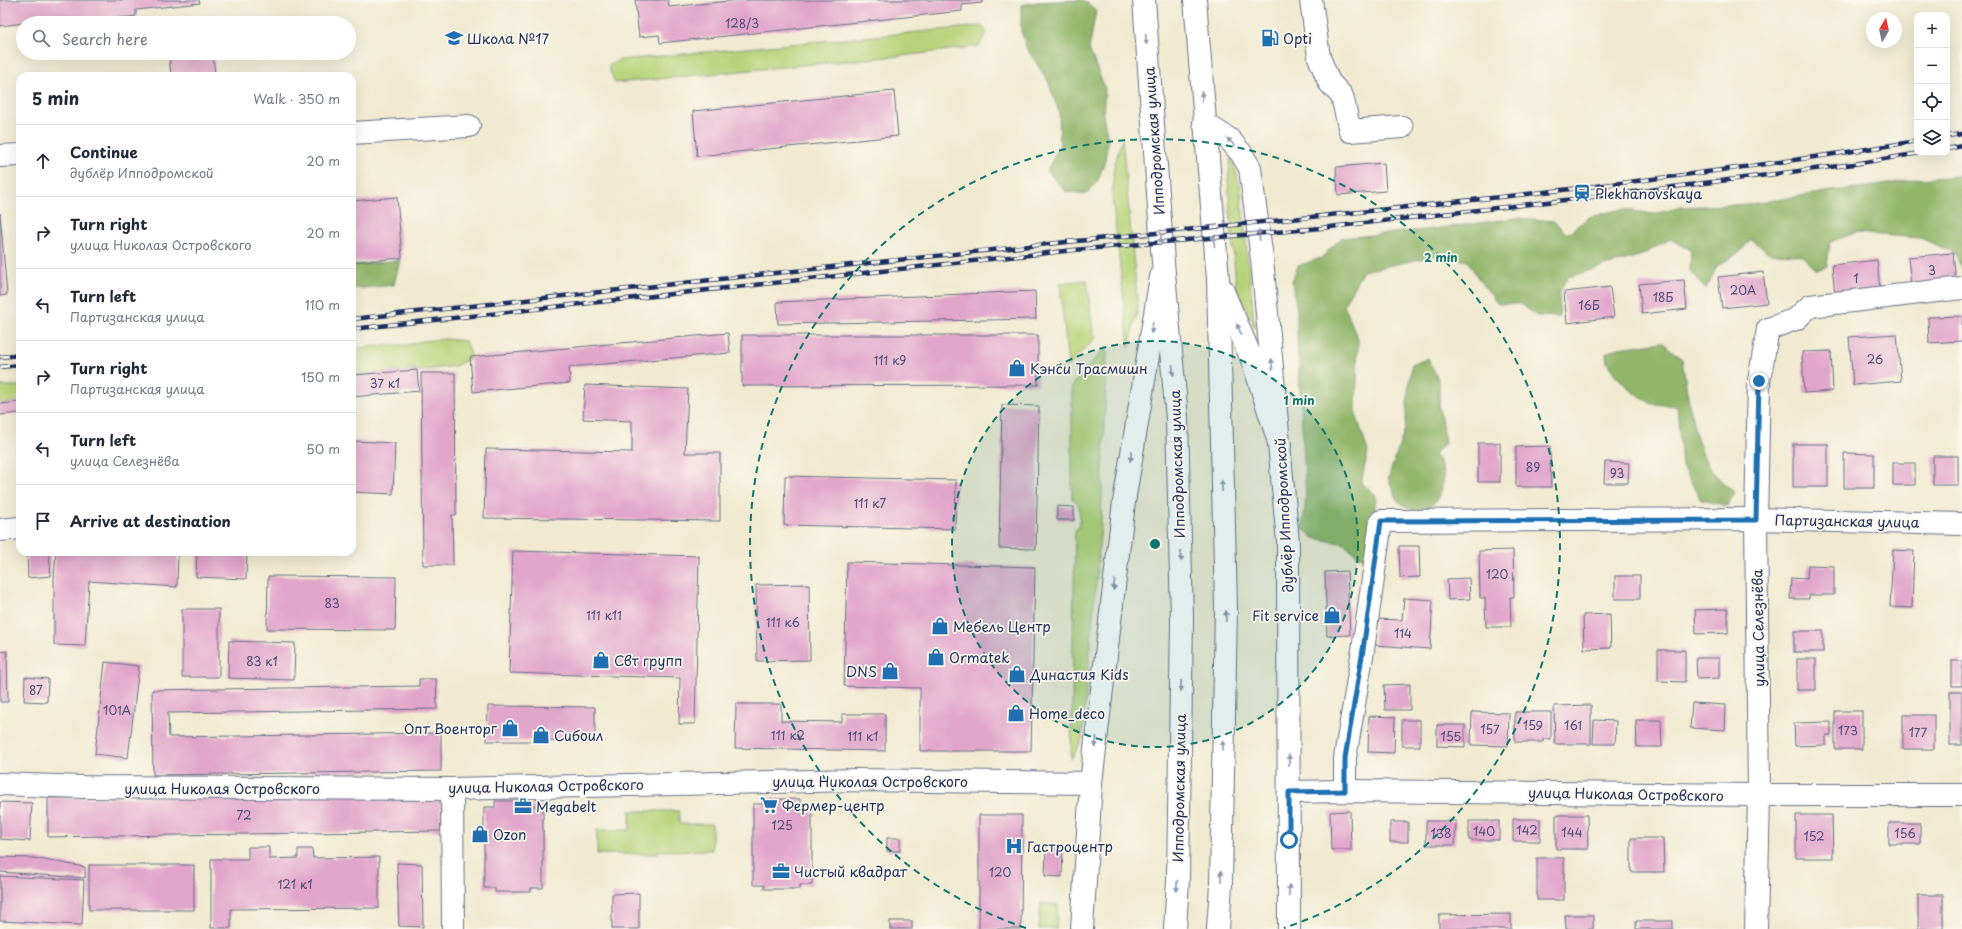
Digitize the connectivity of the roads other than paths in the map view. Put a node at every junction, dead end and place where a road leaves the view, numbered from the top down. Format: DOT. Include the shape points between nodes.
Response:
graph roads {
  1 [pos="1144,0"];
  2 [pos="1195,0"];
  3 [pos="1311,0"];
  4 [pos="1204,122"];
  5 [pos="470,126"];
  6 [pos="1402,127"];
  7 [pos="356,133"];
  8 [pos="16,154"];
  9 [pos="0,156"];
  10 [pos="1163,262"];
  11 [pos="1218,279"];
  12 [pos="1962,288"];
  13 [pos="1280,445"];
  14 [pos="1756,520"];
  15 [pos="1962,524"];
  16 [pos="16,528"];
  17 [pos="0,530"];
  18 [pos="1091,783"];
  19 [pos="0,784"];
  20 [pos="452,788"];
  21 [pos="1345,791"];
  22 [pos="1289,792"];
  23 [pos="1759,795"];
  24 [pos="1962,795"];
  25 [pos="453,929"];
  26 [pos="1082,929"];
  27 [pos="1174,929"];
  28 [pos="1218,929"];
  29 [pos="1289,929"];
  30 [pos="1756,929"];
  1 -- 10 [label="main road, Ипподромская улица, one-way"];
  4 -- 2 [label="main road, one-way"];
  3 -- 6 [label="main road" via="1320,57 1329,82 1342,96 1350,131"];
  11 -- 4 [label="main road, one-way"];
  13 -- 4 [label="main road, дублёр Ипподромской, one-way" via="1262,259 1250,168 1229,139"];
  5 -- 7 [label="main road"];
  8 -- 9 [label="main road"];
  10 -- 18 [label="main road, one-way" via="1124,502"];
  10 -- 27 [label="main road, Ипподромская улица, one-way" via="1178,418 1182,611 1178,880"];
  13 -- 11 [label="main road, one-way" via="1253,362"];
  28 -- 11 [label="main road, one-way" via="1226,608"];
  12 -- 14 [label="main road, улица Селезнёва" via="1810,306 1796,319 1768,328 1759,381"];
  22 -- 13 [label="main road, дублёр Ипподромской, one-way" via="1288,542"];
  14 -- 15 [label="main road, Партизанская улица"];
  14 -- 21 [label="main road, Партизанская улица" via="1381,521 1345,758"];
  14 -- 23 [label="main road, улица Селезнёва"];
  16 -- 17 [label="main road"];
  18 -- 20 [label="main road, улица Николая Островского" via="856,780"];
  18 -- 26 [label="main road"];
  19 -- 20 [label="main road, улица Николая Островского" via="83,788"];
  20 -- 25 [label="main road"];
  21 -- 22 [label="main road, улица Николая Островского"];
  21 -- 23 [label="main road, улица Николая Островского"];
  29 -- 22 [label="main road, дублёр Ипподромской, one-way"];
  23 -- 24 [label="main road, улица Николая Островского"];
  23 -- 30 [label="main road, улица Селезнёва"];
}
